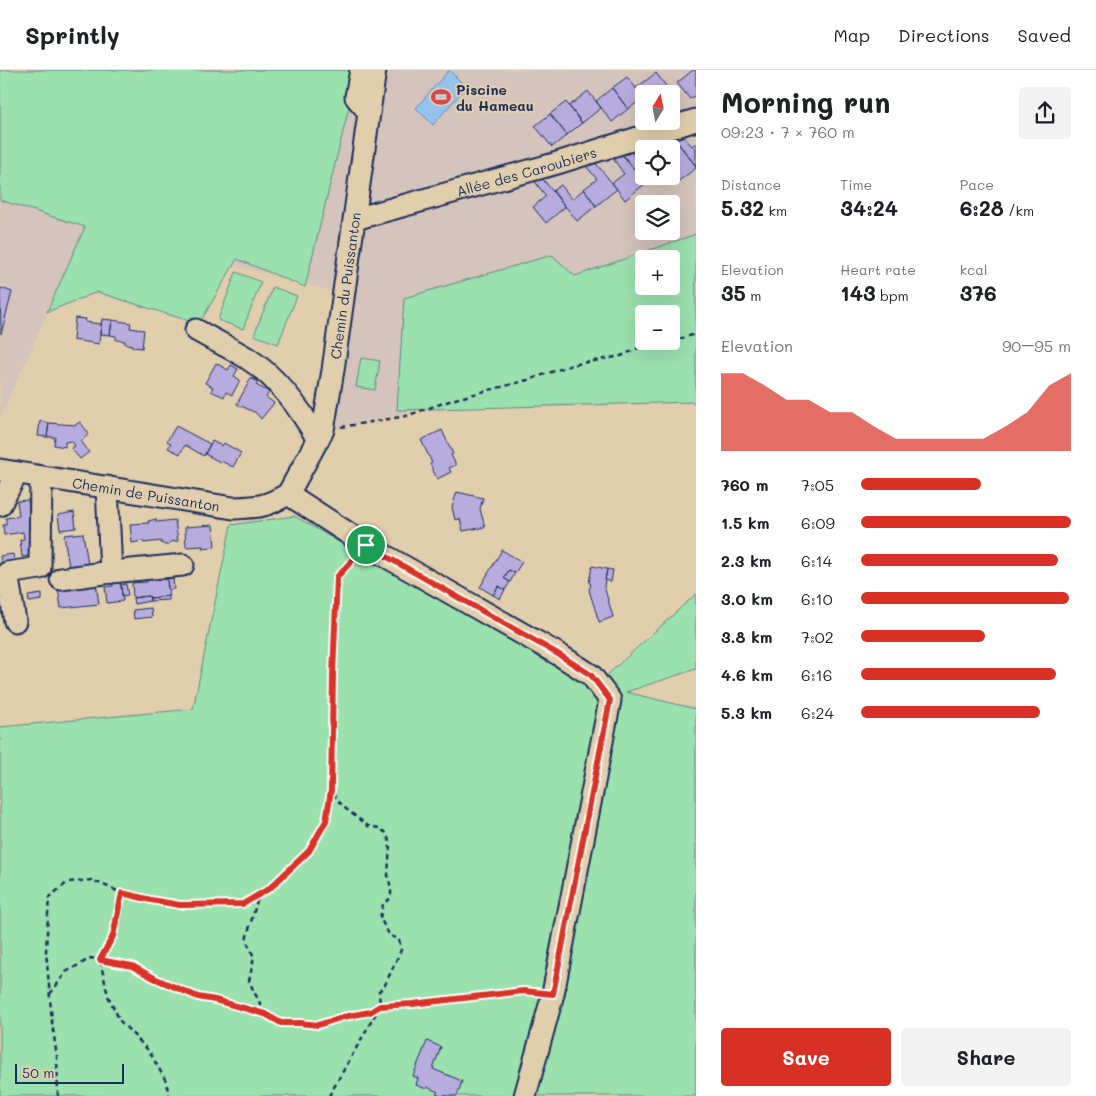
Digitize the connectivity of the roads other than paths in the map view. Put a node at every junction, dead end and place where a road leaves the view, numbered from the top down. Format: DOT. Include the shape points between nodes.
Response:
graph roads {
  1 [pos="360,70"];
  2 [pos="374,70"];
  3 [pos="369,112"];
  4 [pos="696,120"];
  5 [pos="355,219"];
  6 [pos="196,330"];
  7 [pos="320,435"];
  8 [pos="9,472"];
  9 [pos="41,477"];
  10 [pos="107,488"];
  11 [pos="288,494"];
  12 [pos="0,505"];
  13 [pos="183,565"];
  14 [pos="111,572"];
  15 [pos="61,579"];
  16 [pos="15,621"];
  17 [pos="525,1096"];
  1 -- 3 [label="street" via="356,97"];
  2 -- 3 [label="street, Chemin du Puissanton"];
  3 -- 5 [label="street, Chemin du Puissanton"];
  4 -- 5 [label="street, Allée des Caroubiers" via="554,164"];
  5 -- 7 [label="street, Chemin du Puissanton"];
  6 -- 7 [label="street" via="248,358 270,375 312,430"];
  7 -- 11 [label="street, Chemin du Puissanton"];
  8 -- 9 [label="street, Chemin de Puissanton"];
  8 -- 12 [label="street"];
  9 -- 10 [label="street, Chemin de Puissanton"];
  9 -- 16 [label="street" via="40,568 7,573"];
  10 -- 11 [label="street, Chemin de Puissanton" via="233,508 272,503"];
  10 -- 14 [label="street"];
  11 -- 17 [label="street" via="366,545 591,675 610,700 553,994"];
  13 -- 14 [label="street"];
  14 -- 15 [label="street"];
}
